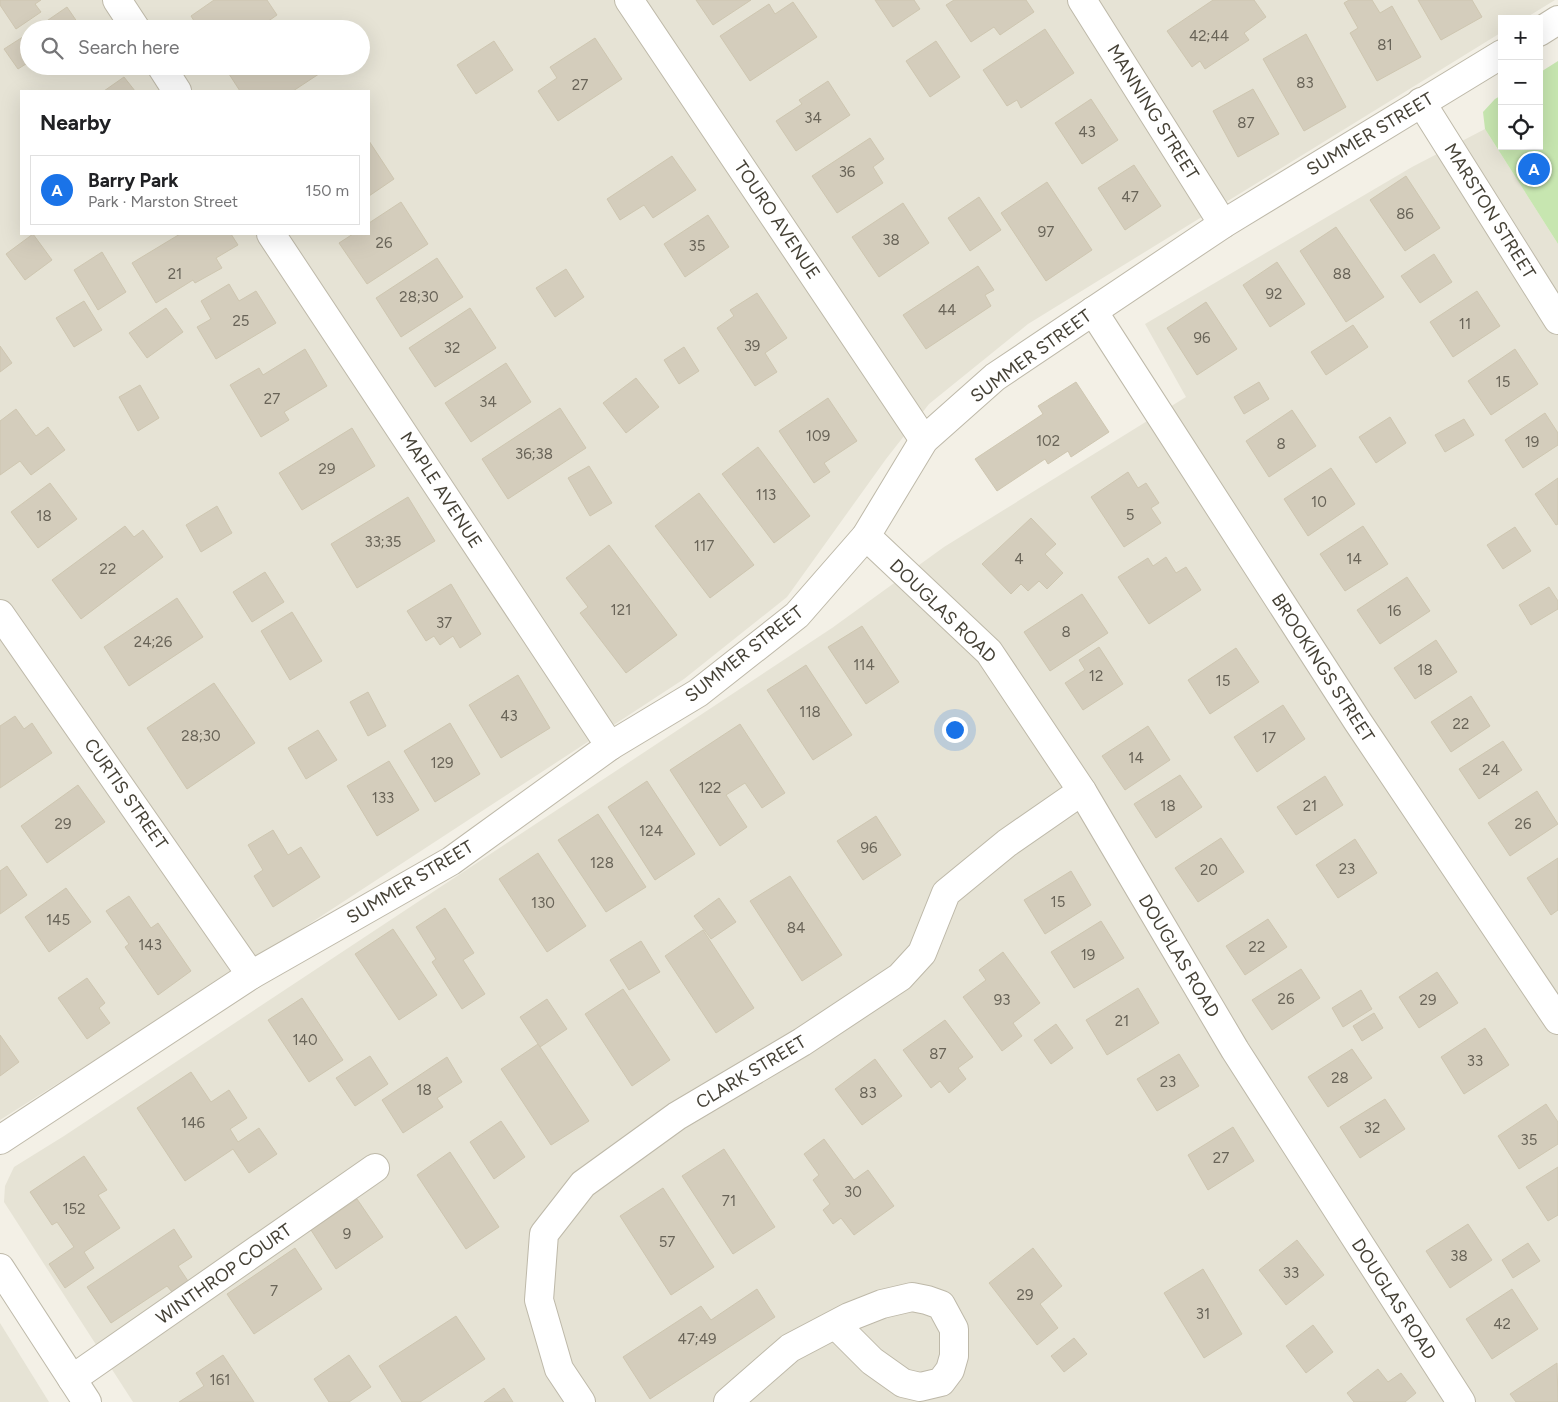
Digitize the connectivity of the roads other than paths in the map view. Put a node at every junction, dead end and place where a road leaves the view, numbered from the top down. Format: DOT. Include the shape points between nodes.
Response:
graph roads {
  1 [pos="117,0"];
  2 [pos="629,0"];
  3 [pos="1082,0"];
  4 [pos="130,20"];
  5 [pos="1558,20"];
  6 [pos="1543,29"];
  7 [pos="1498,56"];
  8 [pos="167,75"];
  9 [pos="176,90"];
  10 [pos="1421,102"];
  11 [pos="1223,224"];
  12 [pos="273,235"];
  13 [pos="1093,311"];
  14 [pos="1558,320"];
  15 [pos="924,440"];
  16 [pos="866,536"];
  17 [pos="0,614"];
  18 [pos="610,746"];
  19 [pos="1082,791"];
  20 [pos="251,975"];
  21 [pos="1558,1020"];
  22 [pos="0,1140"];
  23 [pos="375,1168"];
  24 [pos="0,1268"];
  25 [pos="836,1325"];
  26 [pos="72,1378"];
  27 [pos="87,1402"];
  28 [pos="581,1402"];
  29 [pos="728,1402"];
  30 [pos="1460,1402"];
  1 -- 4 [label="street"];
  2 -- 15 [label="street, TOURO AVENUE"];
  3 -- 11 [label="street, MANNING STREET"];
  5 -- 6 [label="street"];
  7 -- 10 [label="street, SUMMER STREET"];
  8 -- 9 [label="street"];
  10 -- 11 [label="street, SUMMER STREET"];
  10 -- 14 [label="street, MARSTON STREET"];
  11 -- 13 [label="street, SUMMER STREET"];
  12 -- 18 [label="street, MAPLE AVENUE"];
  13 -- 15 [label="street, SUMMER STREET" via="995,377"];
  13 -- 21 [label="street, BROOKINGS STREET" via="1358,722"];
  15 -- 16 [label="street, SUMMER STREET"];
  16 -- 18 [label="street, SUMMER STREET" via="797,615 698,694"];
  16 -- 19 [label="street, DOUGLAS ROAD" via="990,652"];
  17 -- 20 [label="street, CURTIS STREET"];
  18 -- 20 [label="street, SUMMER STREET" via="451,861"];
  19 -- 28 [label="street, CLARK STREET" via="1007,843 946,893 922,953 900,977 802,1042 677,1116 583,1184 544,1234 539,1300 559,1369"];
  19 -- 30 [label="street, DOUGLAS ROAD" via="1235,1050"];
  20 -- 22 [label="street, SUMMER STREET"];
  23 -- 26 [label="street, WINTHROP COURT"];
  24 -- 26 [label="street"];
  25 -- 29 [label="street" via="790,1348"];
  26 -- 27 [label="street"];
}
